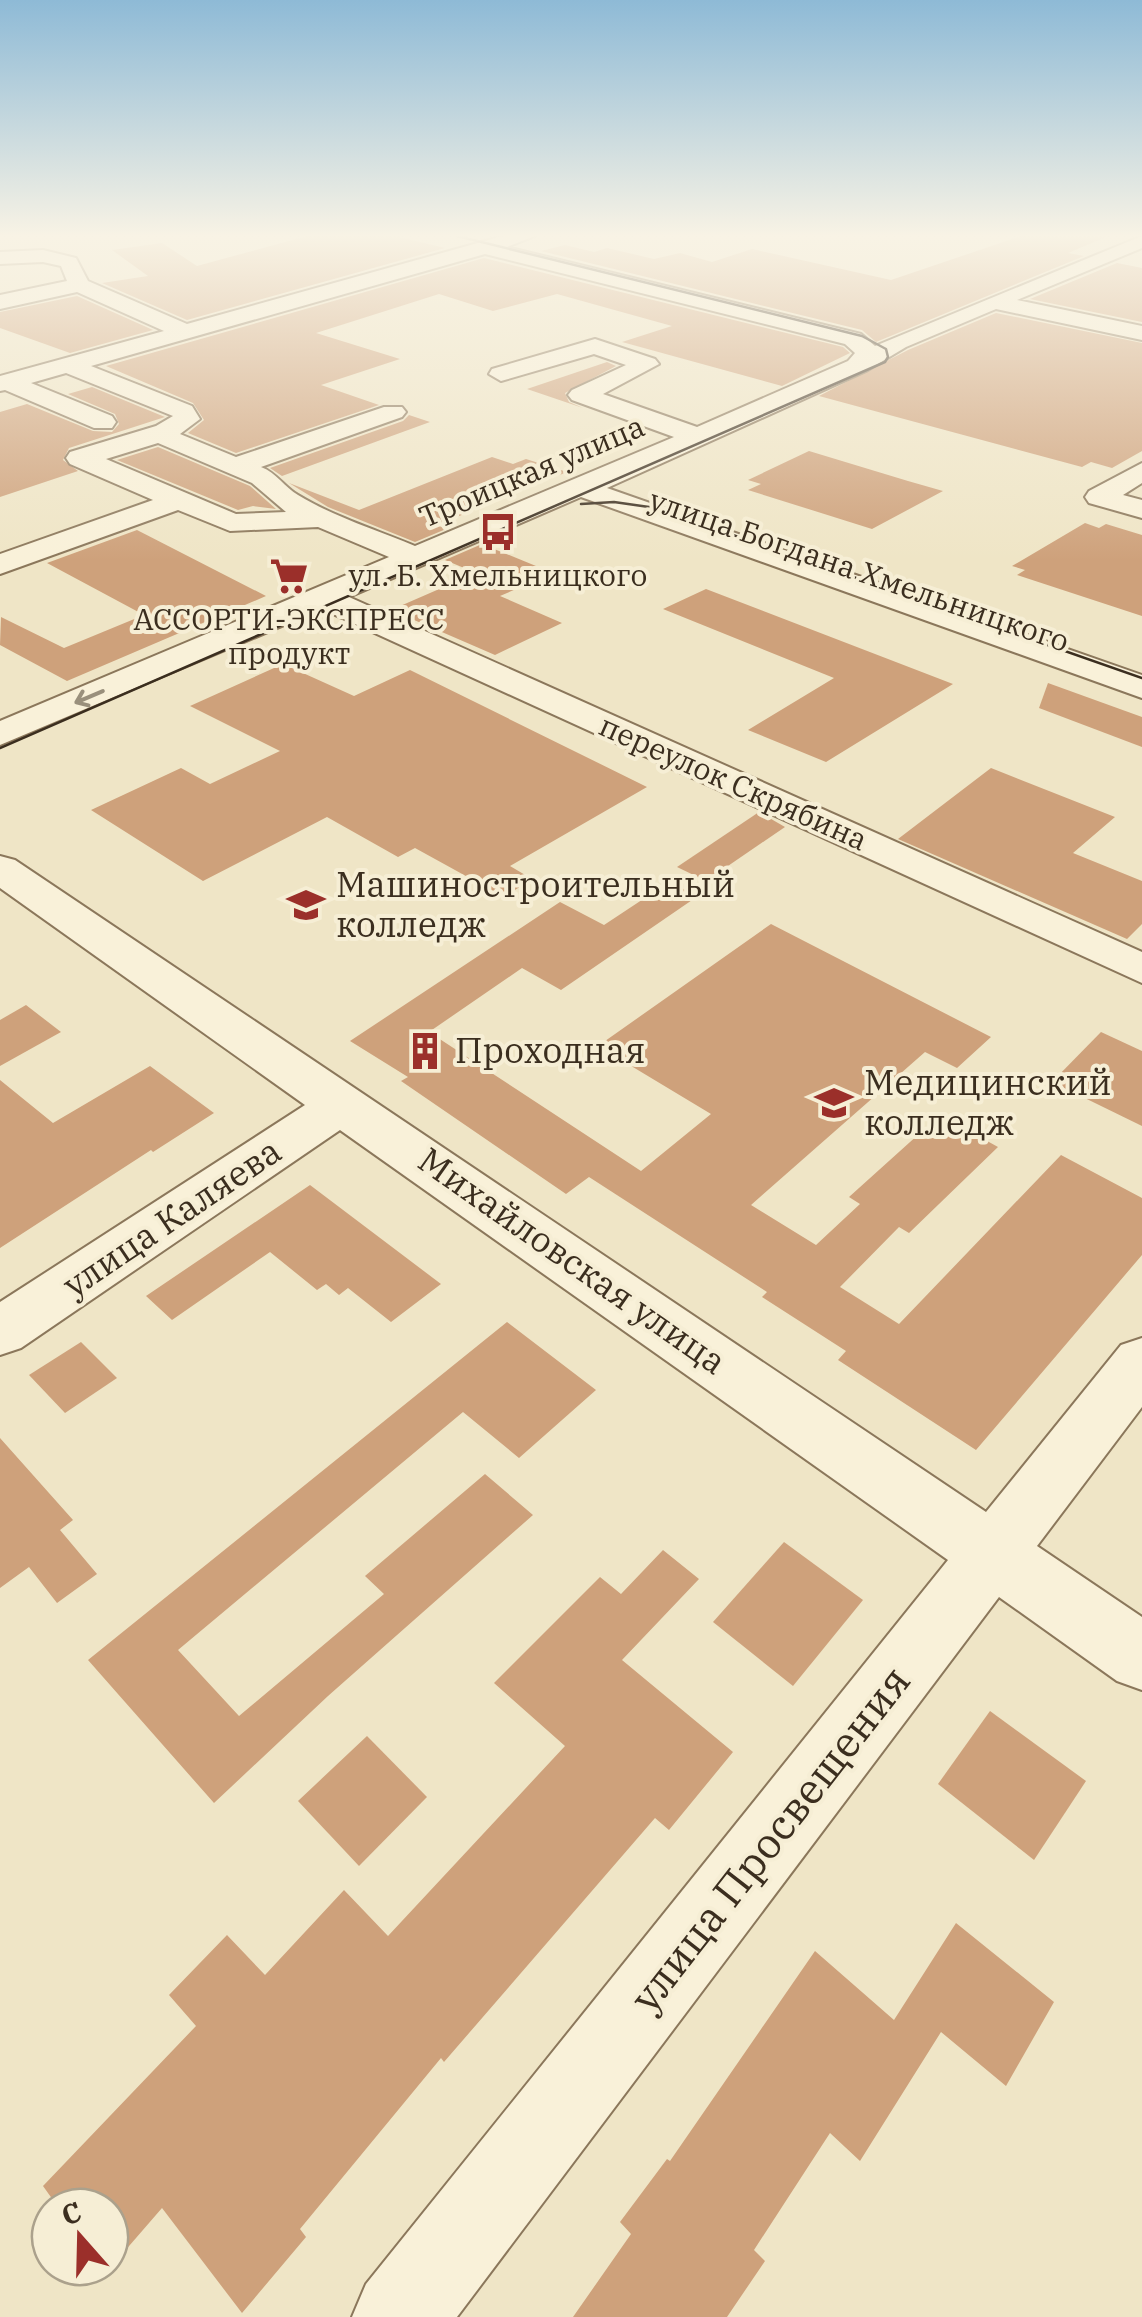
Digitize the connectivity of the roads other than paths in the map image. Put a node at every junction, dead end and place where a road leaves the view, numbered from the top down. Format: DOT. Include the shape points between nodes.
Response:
graph roads {
  1 [pos="142,344"];
  2 [pos="859,344"];
  3 [pos="894,344"];
  4 [pos="67,365"];
  5 [pos="857,366"];
  6 [pos="501,374"];
  7 [pos="4,382"];
  8 [pos="393,412"];
  9 [pos="102,422"];
  10 [pos="164,432"];
  11 [pos="698,436"];
  12 [pos="236,466"];
  13 [pos="1142,471"];
  14 [pos="589,487"];
  15 [pos="179,500"];
  16 [pos="1142,509"];
  17 [pos="321,518"];
  18 [pos="417,558"];
  19 [pos="0,565"];
  20 [pos="324,598"];
  21 [pos="1142,671"];
  22 [pos="1142,687"];
  23 [pos="0,734"];
  24 [pos="0,869"];
  25 [pos="1142,968"];
  26 [pos="344,1104"];
  27 [pos="0,1332"];
  28 [pos="1142,1362"];
  29 [pos="994,1551"];
  30 [pos="1142,1657"];
  31 [pos="399,2317"];
  1 -- 4 [label="street"];
  2 -- 5 [label="street" via="868,352"];
  3 -- 5 [label="street, Троицкая улица"];
  4 -- 7 [label="street"];
  4 -- 10 [label="street" via="188,416"];
  5 -- 11 [label="street, Троицкая улица"];
  6 -- 11 [label="street" via="595,346 647,364 581,395"];
  7 -- 9 [label="street"];
  8 -- 12 [label="street"];
  10 -- 12 [label="street"];
  10 -- 15 [label="street" via="80,458"];
  11 -- 14 [label="street, Троицкая улица"];
  12 -- 17 [label="street" via="262,476 284,499"];
  13 -- 16 [label="street" via="1099,496"];
  14 -- 18 [label="street, Троицкая улица"];
  14 -- 21 [label="street, улица Богдана Хмельницкого" via="628,486 645,498"];
  14 -- 22 [label="street, улица Богдана Хмельницкого"];
  15 -- 17 [label="street" via="230,522"];
  15 -- 19 [label="street"];
  17 -- 18 [label="street"];
  18 -- 20 [label="street, Троицкая улица"];
  20 -- 23 [label="street, Троицкая улица, one-way"];
  20 -- 25 [label="street, переулок Скрябина"];
  24 -- 26 [label="street, Михайловская улица"];
  26 -- 27 [label="street, улица Каляева"];
  26 -- 29 [label="street, Михайловская улица"];
  28 -- 29 [label="street, улица Просвещения"];
  29 -- 30 [label="street, Михайловская улица"];
  29 -- 31 [label="street, улица Просвещения"];
}
